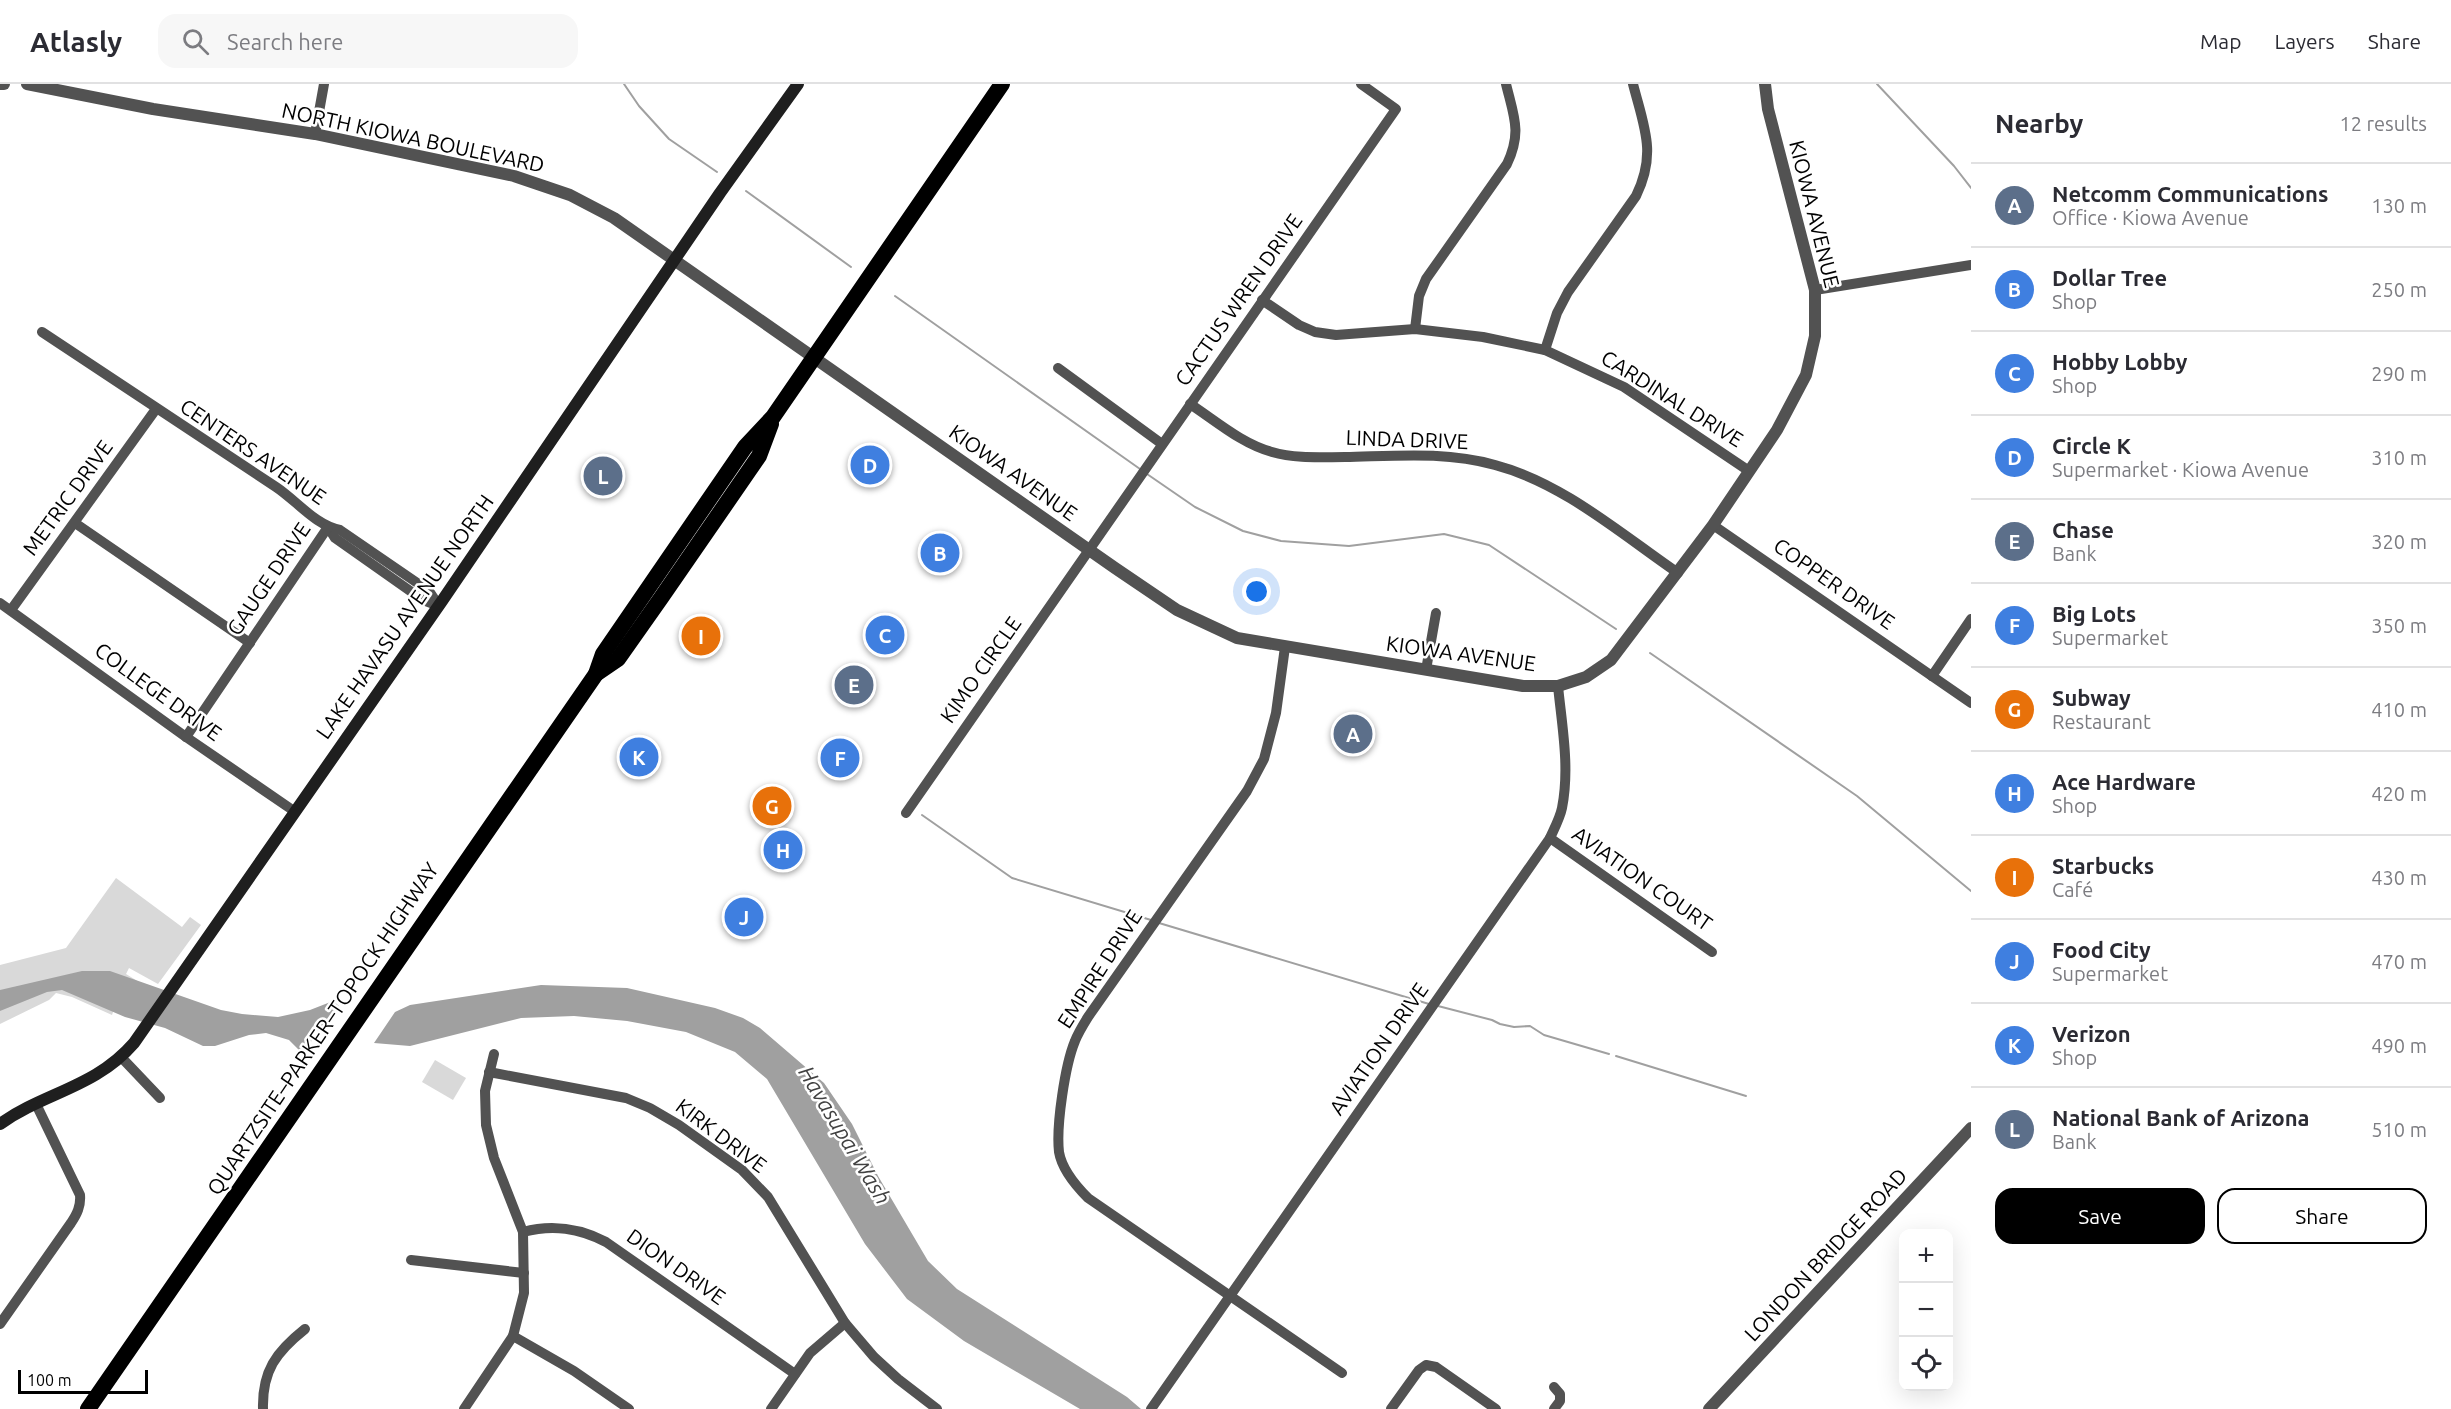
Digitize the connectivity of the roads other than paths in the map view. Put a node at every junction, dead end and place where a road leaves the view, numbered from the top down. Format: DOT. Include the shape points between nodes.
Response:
graph roads {
  1 [pos="27,84"];
  2 [pos="324,84"];
  3 [pos="798,84"];
  4 [pos="1002,84"];
  5 [pos="1361,84"];
  6 [pos="1506,84"];
  7 [pos="1633,84"];
  8 [pos="1765,84"];
  9 [pos="315,134"];
  10 [pos="674,259"];
  11 [pos="1971,265"];
  12 [pos="1815,290"];
  13 [pos="1262,300"];
  14 [pos="1415,329"];
  15 [pos="42,332"];
  16 [pos="1545,350"];
  17 [pos="816,357"];
  18 [pos="1058,368"];
  19 [pos="1190,404"];
  20 [pos="156,409"];
  21 [pos="1162,444"];
  22 [pos="1749,471"];
  23 [pos="75,523"];
  24 [pos="1713,525"];
  25 [pos="328,527"];
  26 [pos="1088,549"];
  27 [pos="1678,573"];
  28 [pos="0,603"];
  29 [pos="439,606"];
  30 [pos="11,610"];
  31 [pos="1436,612"];
  32 [pos="1971,619"];
  33 [pos="250,643"];
  34 [pos="1285,647"];
  35 [pos="1426,670"];
  36 [pos="1932,676"];
  37 [pos="1558,686"];
  38 [pos="1971,703"];
  39 [pos="186,737"];
  40 [pos="294,811"];
  41 [pos="906,813"];
  42 [pos="1550,838"];
  43 [pos="1712,952"];
  44 [pos="494,1054"];
  45 [pos="121,1057"];
  46 [pos="489,1072"];
  47 [pos="160,1098"];
  48 [pos="36,1104"];
  49 [pos="0,1124"];
  50 [pos="1971,1128"];
  51 [pos="523,1232"];
  52 [pos="411,1260"];
  53 [pos="524,1273"];
  54 [pos="1231,1296"];
  55 [pos="845,1323"];
  56 [pos="0,1324"];
  57 [pos="305,1329"];
  58 [pos="513,1336"];
  59 [pos="1342,1373"];
  60 [pos="795,1374"];
  61 [pos="1554,1387"];
  62 [pos="1481,1399"];
  63 [pos="88,1409"];
  64 [pos="263,1409"];
  65 [pos="464,1409"];
  66 [pos="628,1409"];
  67 [pos="771,1409"];
  68 [pos="937,1409"];
  69 [pos="1151,1409"];
  70 [pos="1391,1409"];
  71 [pos="1474,1409"];
  72 [pos="1496,1409"];
  73 [pos="1554,1409"];
  74 [pos="1709,1409"];
  1 -- 9 [label="street, NORTH KIOWA BOULEVARD" via="153,109"];
  2 -- 9 [label="street"];
  3 -- 10 [label="main road, LAKE HAVASU AVENUE NORTH"];
  4 -- 17 [label="highway, QUARTZSITE–PARKER–TOPOCK HIGHWAY"];
  5 -- 13 [label="street, CACTUS WREN DRIVE" via="1396,109"];
  6 -- 14 [label="street" via="1516,126 1515,146 1507,164 1426,279 1419,296"];
  7 -- 16 [label="street" via="1648,140 1648,163 1642,183 1568,292"];
  8 -- 12 [label="street, KIOWA AVENUE"];
  9 -- 10 [label="street, NORTH KIOWA BOULEVARD" via="514,176 570,195 614,218"];
  10 -- 17 [label="street, NORTH KIOWA BOULEVARD"];
  10 -- 29 [label="main road, LAKE HAVASU AVENUE NORTH"];
  11 -- 12 [label="street"];
  12 -- 22 [label="street, KIOWA AVENUE" via="1815,336 1806,375 1777,430"];
  13 -- 14 [label="street, CARDINAL DRIVE" via="1315,332 1336,335"];
  13 -- 19 [label="street, CACTUS WREN DRIVE"];
  14 -- 16 [label="street, CARDINAL DRIVE"];
  15 -- 20 [label="street, CENTERS AVENUE"];
  16 -- 22 [label="street, CARDINAL DRIVE" via="1624,387"];
  17 -- 26 [label="street, KIOWA AVENUE"];
  17 -- 63 [label="highway, QUARTZSITE–PARKER–TOPOCK HIGHWAY" via="773,417 759,456 661,598 618,659 596,674"];
  18 -- 21 [label="street"];
  19 -- 21 [label="street, CACTUS WREN DRIVE"];
  19 -- 27 [label="street, LINDA DRIVE" via="1247,442 1272,452 1304,457 1461,458 1530,477 1569,498"];
  20 -- 23 [label="street, METRIC DRIVE"];
  20 -- 25 [label="street, CENTERS AVENUE" via="279,489"];
  21 -- 26 [label="street, CACTUS WREN DRIVE"];
  22 -- 24 [label="street, KIOWA AVENUE"];
  23 -- 30 [label="street, METRIC DRIVE"];
  23 -- 33 [label="street"];
  24 -- 27 [label="street, KIOWA AVENUE"];
  24 -- 36 [label="street, COPPER DRIVE"];
  25 -- 29 [label="street, CENTERS AVENUE" via="340,530 429,591"];
  25 -- 33 [label="street, GAUGE DRIVE"];
  26 -- 34 [label="street, KIOWA AVENUE" via="1177,610 1209,627 1237,638"];
  26 -- 41 [label="street, KIMO CIRCLE"];
  27 -- 37 [label="street, KIOWA AVENUE" via="1611,660 1586,677"];
  28 -- 30 [label="street, COLLEGE DRIVE"];
  29 -- 40 [label="main road, LAKE HAVASU AVENUE NORTH"];
  30 -- 39 [label="street, COLLEGE DRIVE"];
  31 -- 35 [label="street"];
  32 -- 36 [label="street"];
  33 -- 39 [label="street, GAUGE DRIVE"];
  34 -- 35 [label="street, KIOWA AVENUE"];
  34 -- 54 [label="street, EMPIRE DRIVE" via="1276,713 1264,759 1074,1042 1059,1131 1059,1154 1068,1173 1089,1198"];
  35 -- 37 [label="street, KIOWA AVENUE" via="1523,686"];
  36 -- 38 [label="street, COPPER DRIVE"];
  37 -- 42 [label="street, AVIATION DRIVE" via="1566,782 1562,810"];
  39 -- 40 [label="street, COLLEGE DRIVE"];
  40 -- 45 [label="main road, LAKE HAVASU AVENUE NORTH"];
  42 -- 43 [label="street, AVIATION COURT"];
  42 -- 54 [label="street, AVIATION DRIVE"];
  44 -- 46 [label="street"];
  45 -- 47 [label="street"];
  45 -- 48 [label="main road, LAKE HAVASU AVENUE NORTH" via="96,1076"];
  46 -- 51 [label="street" via="484,1105 488,1139"];
  46 -- 55 [label="street, KIRK DRIVE" via="626,1098 680,1125 742,1170 768,1197"];
  48 -- 49 [label="main road, LAKE HAVASU AVENUE NORTH"];
  48 -- 56 [label="street" via="81,1201 71,1223"];
  50 -- 74 [label="street, LONDON BRIDGE ROAD"];
  51 -- 53 [label="street"];
  51 -- 60 [label="street, DION DRIVE" via="562,1227 599,1238"];
  52 -- 53 [label="street"];
  53 -- 58 [label="street" via="524,1293"];
  54 -- 59 [label="street, EMPIRE DRIVE"];
  54 -- 69 [label="street, AVIATION DRIVE"];
  55 -- 60 [label="street" via="810,1353"];
  55 -- 68 [label="street, KIRK DRIVE" via="890,1371"];
  57 -- 64 [label="street" via="284,1345 270,1367 262,1390"];
  58 -- 65 [label="street"];
  58 -- 66 [label="street" via="574,1371"];
  60 -- 67 [label="street"];
  61 -- 73 [label="street" via="1560,1401"];
  62 -- 70 [label="street" via="1436,1366 1426,1365"];
  62 -- 71 [label="street"];
  62 -- 72 [label="street"];
}
